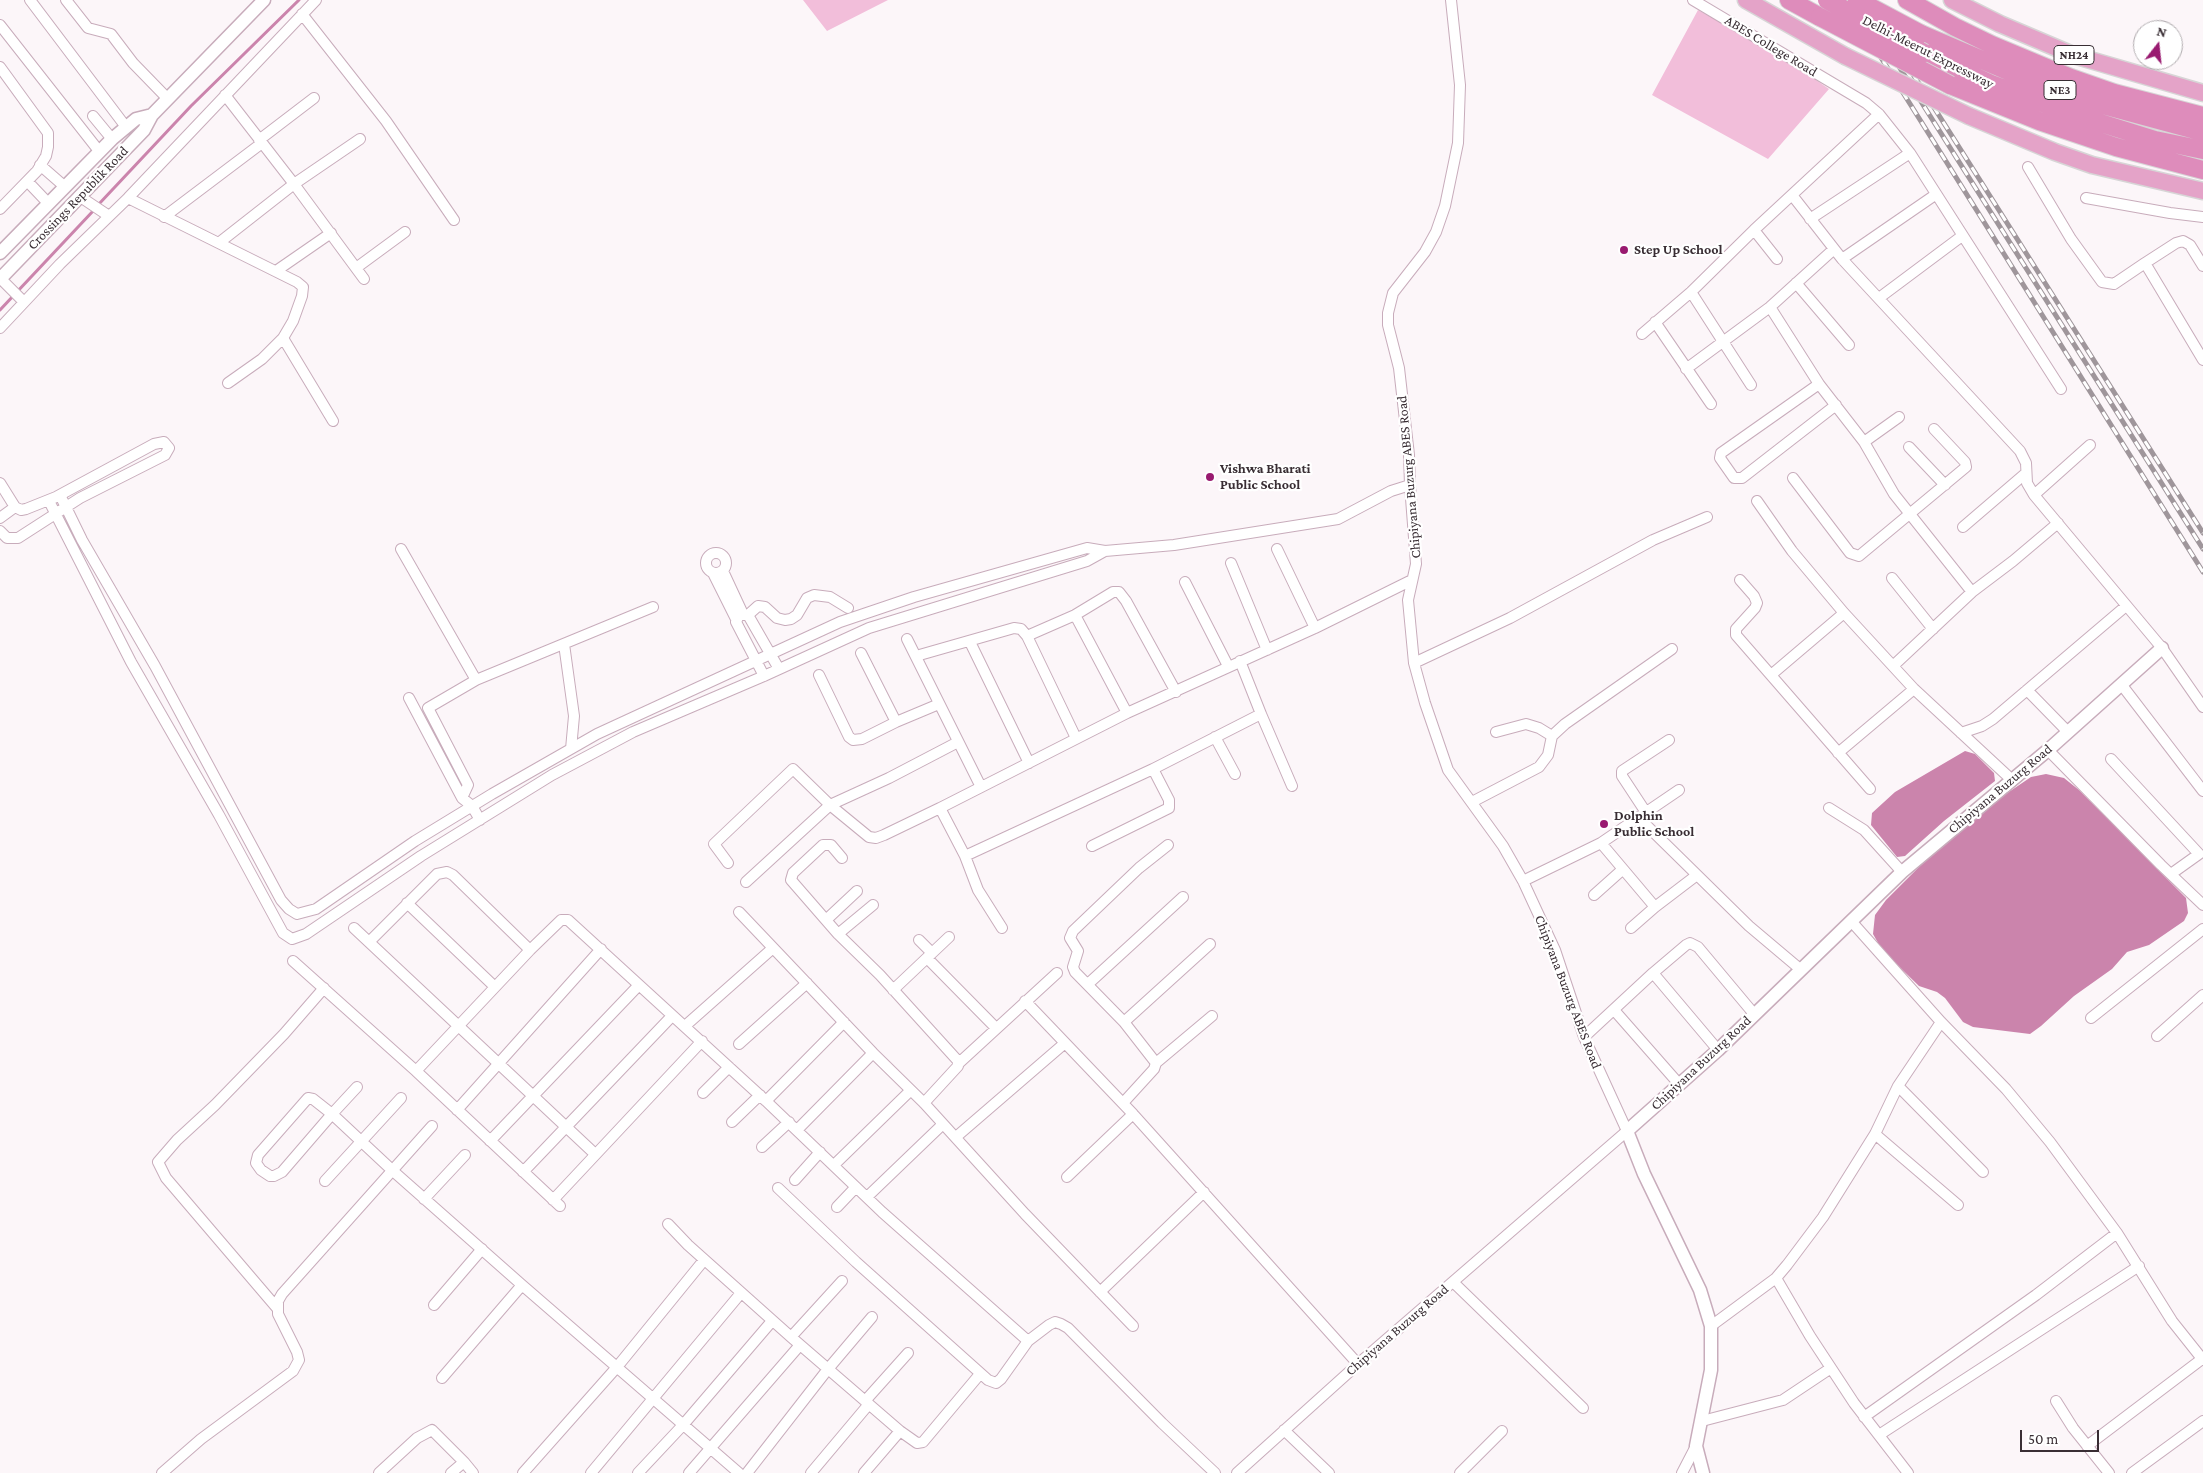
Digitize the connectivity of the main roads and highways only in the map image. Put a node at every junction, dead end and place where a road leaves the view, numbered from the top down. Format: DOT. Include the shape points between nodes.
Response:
graph roads {
  1 [pos="1746,0"];
  2 [pos="1789,0"];
  3 [pos="1827,0"];
  4 [pos="1857,0"];
  5 [pos="1907,0"];
  6 [pos="1952,0"];
  7 [pos="2203,93"];
  8 [pos="2203,116"];
  9 [pos="2203,132"];
  10 [pos="2203,150"];
  11 [pos="2203,170"];
  12 [pos="2203,191"];
  1 -- 12 [label="highway, bridge" via="1845,56 1969,116 2055,152 2092,165"];
  2 -- 11 [label="highway, bridge" via="1950,85 2039,121 2116,147"];
  3 -- 10 [label="highway, Delhi-Meerut Expressway / NE3, bridge" via="1924,53 1991,84 2155,140"];
  4 -- 9 [label="highway, Delhi-Meerut Expressway / NE3, bridge" via="1921,34 2008,71 2092,102"];
  5 -- 8 [label="highway" via="1955,27 2054,71 2114,93"];
  6 -- 7 [label="highway, NH24" via="2072,55"];
}
